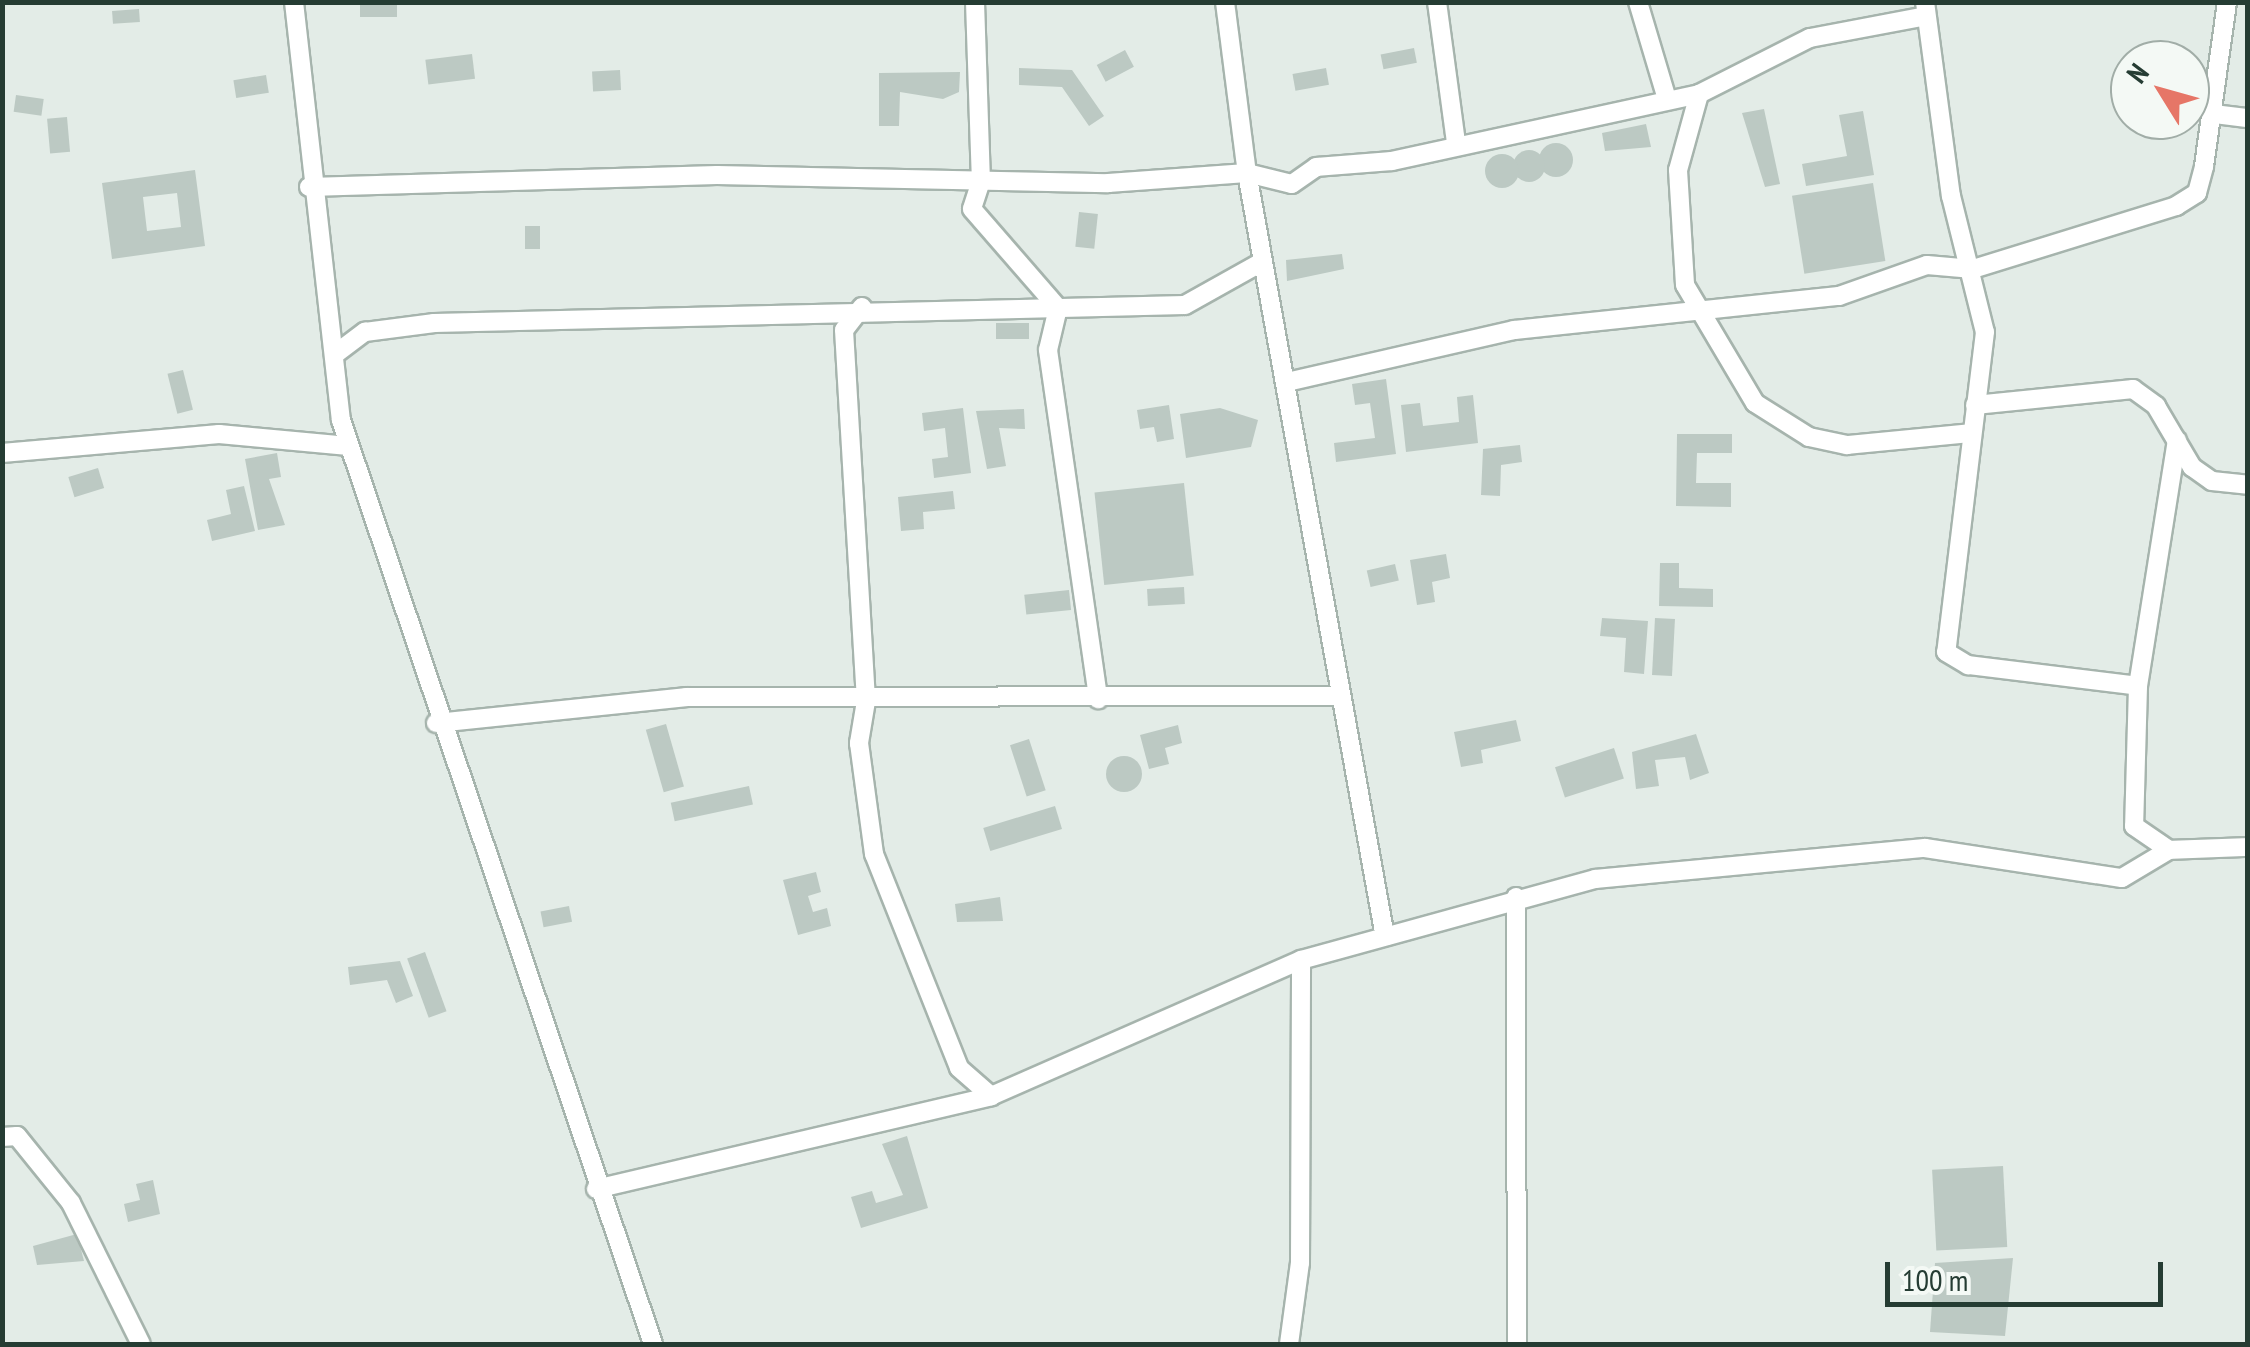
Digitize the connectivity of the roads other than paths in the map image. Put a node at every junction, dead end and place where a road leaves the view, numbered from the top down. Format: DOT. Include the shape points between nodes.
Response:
graph roads {
  1 [pos="294,2"];
  2 [pos="975,2"];
  3 [pos="1225,2"];
  4 [pos="1437,2"];
  5 [pos="1638,2"];
  6 [pos="2227,2"];
  7 [pos="1925,10"];
  8 [pos="1700,94"];
  9 [pos="1667,99"];
  10 [pos="2214,114"];
  11 [pos="2248,118"];
  12 [pos="1456,143"];
  13 [pos="1246,174"];
  14 [pos="980,181"];
  15 [pos="310,188"];
  16 [pos="1262,262"];
  17 [pos="1973,269"];
  18 [pos="862,307"];
  19 [pos="1058,308"];
  20 [pos="1699,309"];
  21 [pos="334,355"];
  22 [pos="1287,382"];
  23 [pos="1975,405"];
  24 [pos="1971,434"];
  25 [pos="2177,440"];
  26 [pos="348,446"];
  27 [pos="2,453"];
  28 [pos="2248,485"];
  29 [pos="2138,686"];
  30 [pos="1338,696"];
  31 [pos="1098,700"];
  32 [pos="866,701"];
  33 [pos="436,723"];
  34 [pos="2248,848"];
  35 [pos="2168,850"];
  36 [pos="1516,897"];
  37 [pos="1385,937"];
  38 [pos="1301,960"];
  39 [pos="991,1096"];
  40 [pos="2,1137"];
  41 [pos="596,1190"];
  42 [pos="142,1344"];
  43 [pos="652,1344"];
  44 [pos="1289,1344"];
  45 [pos="1517,1344"];
  1 -- 15 [label="street"];
  2 -- 14 [label="street"];
  3 -- 13 [label="street"];
  4 -- 12 [label="street"];
  5 -- 9 [label="street"];
  6 -- 10 [label="street"];
  7 -- 8 [label="street" via="1810,38"];
  7 -- 17 [label="street" via="1951,196"];
  8 -- 9 [label="street"];
  8 -- 20 [label="street" via="1678,170 1685,285"];
  9 -- 12 [label="street"];
  10 -- 11 [label="street"];
  10 -- 17 [label="street" via="2196,193 2112,230"];
  12 -- 13 [label="street" via="1392,162 1316,167 1292,184"];
  13 -- 14 [label="street"];
  13 -- 16 [label="street"];
  14 -- 15 [label="street" via="717,175"];
  14 -- 19 [label="street" via="974,219"];
  15 -- 21 [label="street"];
  16 -- 19 [label="street" via="1185,305"];
  16 -- 22 [label="street"];
  17 -- 20 [label="street" via="1928,265 1839,296"];
  17 -- 23 [label="street" via="1985,332"];
  18 -- 19 [label="street"];
  18 -- 21 [label="street" via="434,323 365,332"];
  18 -- 32 [label="street" via="844,330"];
  19 -- 31 [label="street" via="1048,350"];
  20 -- 22 [label="street" via="1514,330"];
  20 -- 24 [label="street" via="1754,403 1809,437 1847,445"];
  21 -- 26 [label="street"];
  22 -- 30 [label="street"];
  23 -- 24 [label="street"];
  23 -- 25 [label="street" via="2133,389"];
  24 -- 29 [label="street" via="1946,652 1968,665"];
  25 -- 28 [label="street" via="2212,481"];
  25 -- 29 [label="street"];
  26 -- 27 [label="street" via="219,434"];
  26 -- 33 [label="street"];
  29 -- 35 [label="street" via="2128,816"];
  30 -- 31 [label="street"];
  30 -- 37 [label="street"];
  31 -- 32 [label="street"];
  32 -- 33 [label="street" via="686,697"];
  32 -- 39 [label="street" via="859,743 874,854 958,1068"];
  33 -- 41 [label="street"];
  34 -- 35 [label="street"];
  35 -- 36 [label="street" via="2122,878 1926,848 1595,880"];
  36 -- 37 [label="street"];
  36 -- 45 [label="street"];
  37 -- 38 [label="street"];
  38 -- 39 [label="street"];
  38 -- 44 [label="street" via="1300,1263"];
  39 -- 41 [label="street"];
  40 -- 42 [label="street" via="17,1136 71,1203"];
  41 -- 43 [label="street"];
}
